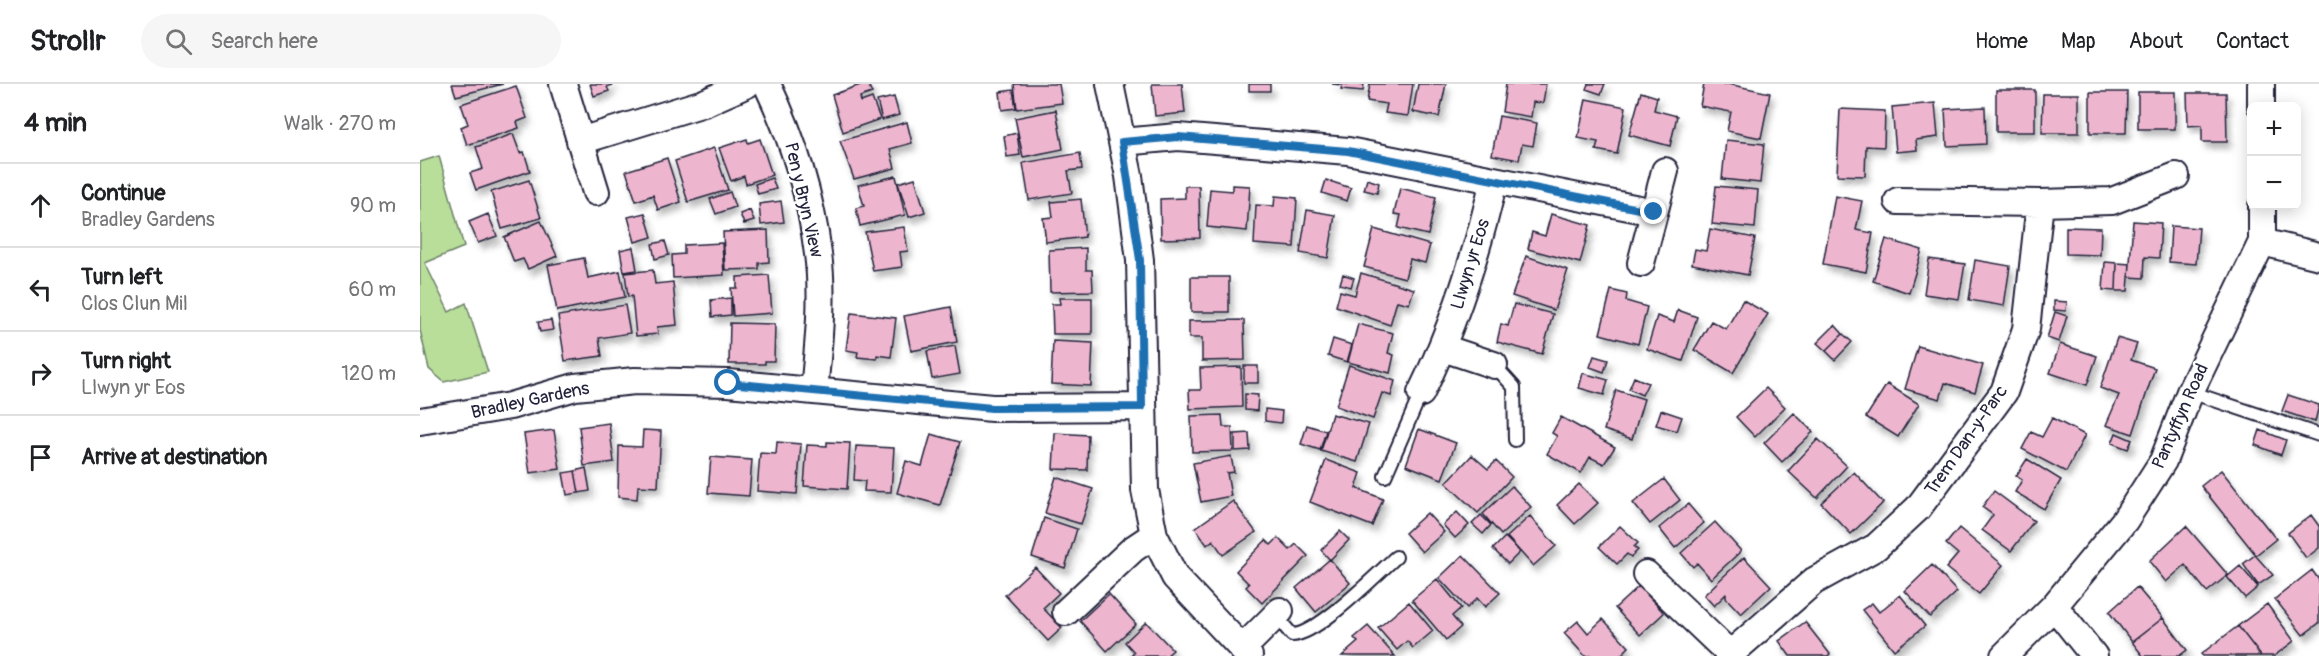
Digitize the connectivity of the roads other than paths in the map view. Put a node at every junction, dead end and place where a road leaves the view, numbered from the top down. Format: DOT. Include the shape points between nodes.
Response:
graph roads {
  1 [pos="563,84"];
  2 [pos="747,84"];
  3 [pos="767,84"];
  4 [pos="1110,84"];
  5 [pos="2261,84"];
  6 [pos="2261,102"];
  7 [pos="580,141"];
  8 [pos="1122,142"];
  9 [pos="1665,171"];
  10 [pos="2176,177"];
  11 [pos="1494,180"];
  12 [pos="596,192"];
  13 [pos="1898,201"];
  14 [pos="2040,203"];
  15 [pos="2262,210"];
  16 [pos="1654,212"];
  17 [pos="2262,242"];
  18 [pos="2319,256"];
  19 [pos="1641,263"];
  20 [pos="1443,348"];
  21 [pos="1494,365"];
  22 [pos="814,392"];
  23 [pos="2190,392"];
  24 [pos="1421,393"];
  25 [pos="1142,407"];
  26 [pos="420,421"];
  27 [pos="2319,435"];
  28 [pos="1515,440"];
  29 [pos="1385,476"];
  30 [pos="1154,535"];
  31 [pos="1396,557"];
  32 [pos="1646,574"];
  33 [pos="2054,606"];
  34 [pos="1066,612"];
  35 [pos="1278,614"];
  36 [pos="1245,653"];
  37 [pos="1729,655"];
  38 [pos="2004,656"];
  39 [pos="2094,656"];
  1 -- 7 [label="street"];
  2 -- 7 [label="street" via="704,103"];
  3 -- 22 [label="street, Pen y Bryn View" via="785,121 819,255 820,330"];
  4 -- 8 [label="street"];
  5 -- 6 [label="street"];
  7 -- 12 [label="street"];
  8 -- 11 [label="street" via="1178,137 1348,151"];
  8 -- 25 [label="street" via="1140,260"];
  9 -- 16 [label="street"];
  10 -- 14 [label="street" via="2112,201"];
  11 -- 16 [label="street"];
  11 -- 20 [label="street, Llwyn yr Eos" via="1471,268"];
  13 -- 14 [label="street"];
  14 -- 37 [label="street, Trem Dan-y-Parc" via="2026,329 2004,392 1909,516 1876,547 1814,581"];
  15 -- 17 [label="street, Pantyffyn Road"];
  16 -- 19 [label="street"];
  17 -- 18 [label="street"];
  17 -- 23 [label="street, Pantyffyn Road"];
  20 -- 21 [label="street"];
  20 -- 24 [label="street, Llwyn yr Eos"];
  21 -- 28 [label="lane" via="1514,387"];
  22 -- 25 [label="street, Bradley Gardens" via="992,408"];
  22 -- 26 [label="street, Bradley Gardens" via="728,383 635,381 575,387 510,406"];
  23 -- 27 [label="lane"];
  23 -- 33 [label="street, Pantyffyn Road" via="2163,461 2125,520"];
  24 -- 29 [label="lane"];
  25 -- 30 [label="street" via="1145,490"];
  30 -- 34 [label="street" via="1133,549"];
  30 -- 36 [label="street" via="1175,578"];
  31 -- 35 [label="lane" via="1302,635 1292,635"];
  32 -- 37 [label="street"];
  33 -- 38 [label="street, Pantyffyn Road"];
  33 -- 39 [label="street"];
  35 -- 36 [label="street"];
}
